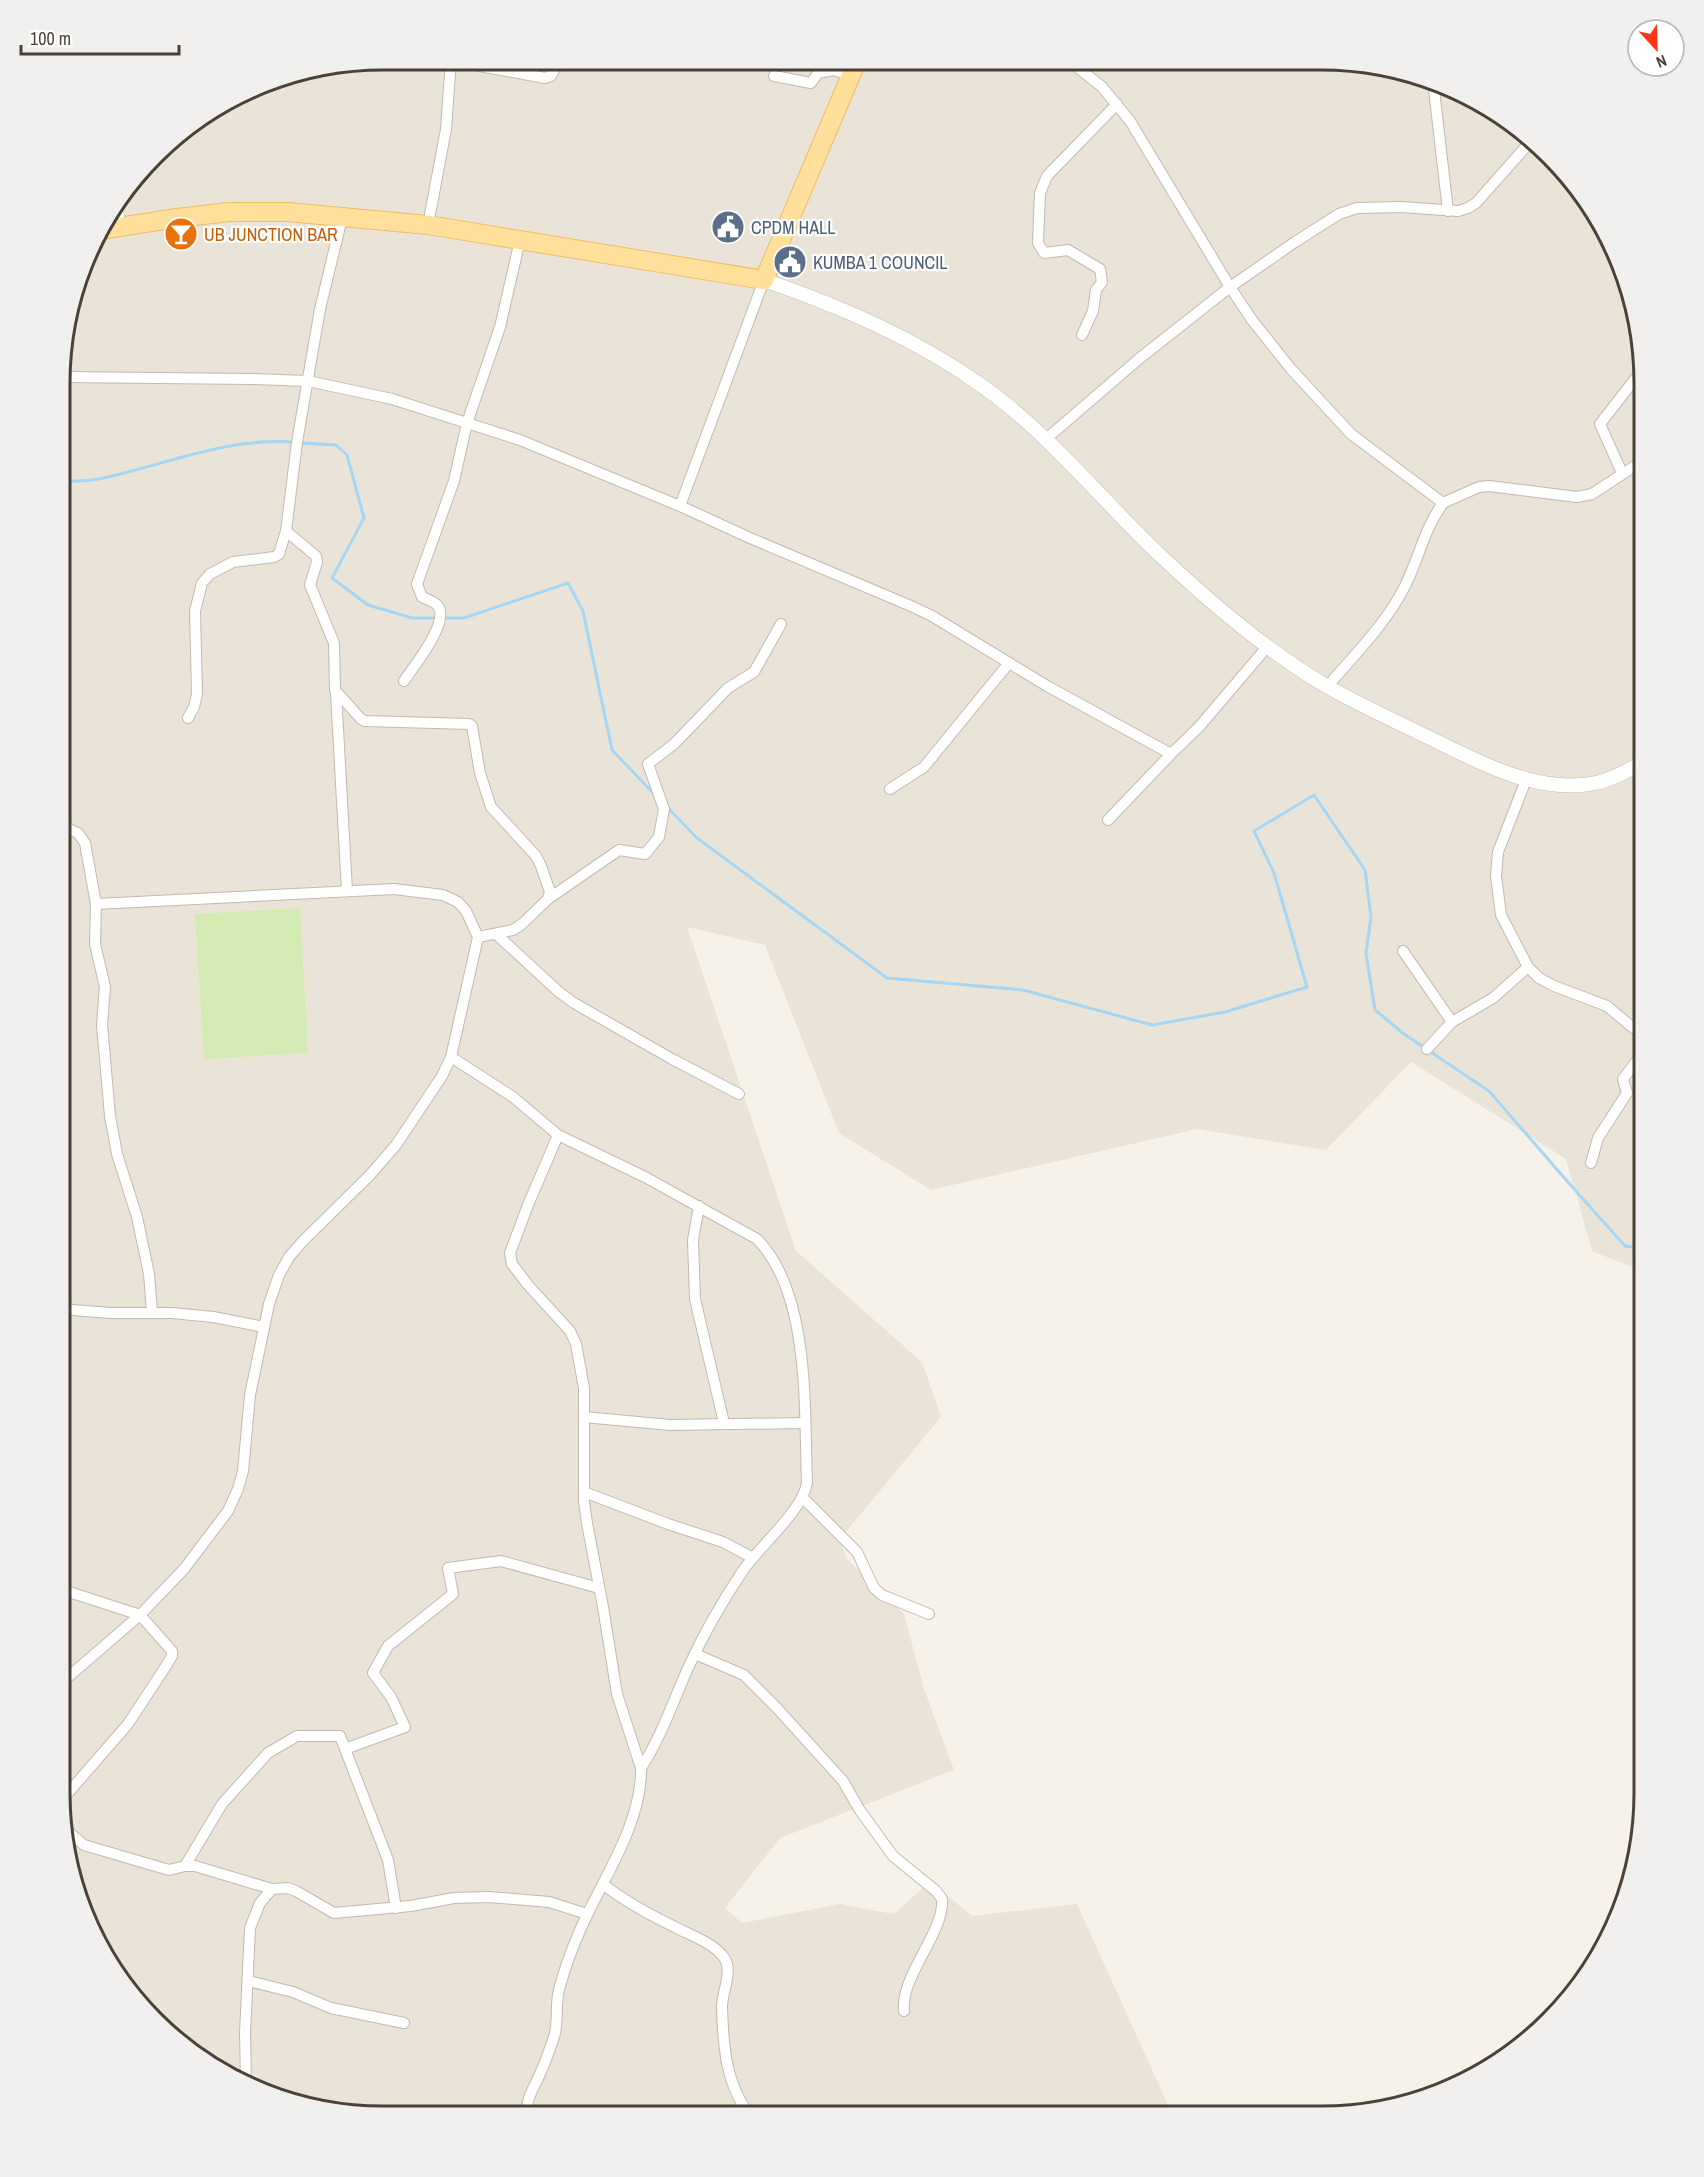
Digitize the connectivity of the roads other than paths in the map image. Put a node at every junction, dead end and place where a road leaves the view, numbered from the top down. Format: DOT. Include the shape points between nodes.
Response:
graph roads {
  1 [pos="449,70"];
  2 [pos="500,70"];
  3 [pos="554,70"];
  4 [pos="834,70"];
  5 [pos="854,70"];
  6 [pos="1081,70"];
  7 [pos="774,76"];
  8 [pos="1434,92"];
  9 [pos="1117,104"];
  10 [pos="1526,147"];
  11 [pos="1448,211"];
  12 [pos="342,218"];
  13 [pos="428,225"];
  14 [pos="111,229"];
  15 [pos="520,240"];
  16 [pos="764,280"];
  17 [pos="1230,287"];
  18 [pos="1082,335"];
  19 [pos="70,377"];
  20 [pos="1634,380"];
  21 [pos="309,381"];
  22 [pos="467,423"];
  23 [pos="1046,439"];
  24 [pos="1634,466"];
  25 [pos="1622,473"];
  26 [pos="1443,503"];
  27 [pos="680,506"];
  28 [pos="286,531"];
  29 [pos="781,624"];
  30 [pos="1267,647"];
  31 [pos="1009,663"];
  32 [pos="404,681"];
  33 [pos="1328,687"];
  34 [pos="336,693"];
  35 [pos="188,718"];
  36 [pos="1171,754"];
  37 [pos="1634,767"];
  38 [pos="1526,780"];
  39 [pos="890,789"];
  40 [pos="1108,820"];
  41 [pos="70,830"];
  42 [pos="347,891"];
  43 [pos="548,899"];
  44 [pos="96,904"];
  45 [pos="496,934"];
  46 [pos="478,937"];
  47 [pos="1403,951"];
  48 [pos="1528,967"];
  49 [pos="1452,1022"];
  50 [pos="1634,1029"];
  51 [pos="1427,1049"];
  52 [pos="451,1057"];
  53 [pos="1634,1064"];
  54 [pos="739,1094"];
  55 [pos="558,1135"];
  56 [pos="1591,1163"];
  57 [pos="699,1206"];
  58 [pos="70,1310"];
  59 [pos="152,1312"];
  60 [pos="264,1327"];
  61 [pos="584,1417"];
  62 [pos="724,1423"];
  63 [pos="804,1423"];
  64 [pos="584,1492"];
  65 [pos="803,1498"];
  66 [pos="753,1558"];
  67 [pos="599,1588"];
  68 [pos="70,1592"];
  69 [pos="929,1614"];
  70 [pos="140,1615"];
  71 [pos="694,1654"];
  72 [pos="70,1675"];
  73 [pos="345,1749"];
  74 [pos="641,1768"];
  75 [pos="70,1791"];
  76 [pos="73,1836"];
  77 [pos="185,1866"];
  78 [pos="604,1885"];
  79 [pos="272,1889"];
  80 [pos="396,1908"];
  81 [pos="587,1914"];
  82 [pos="248,1981"];
  83 [pos="904,2011"];
  84 [pos="404,2023"];
  85 [pos="246,2075"];
  86 [pos="526,2106"];
  87 [pos="744,2106"];
  1 -- 13 [label="street" via="446,129"];
  2 -- 3 [label="street" via="545,78"];
  4 -- 7 [label="street" via="818,73 811,83"];
  5 -- 16 [label="main road"];
  6 -- 9 [label="street"];
  8 -- 11 [label="street"];
  9 -- 17 [label="street"];
  9 -- 18 [label="street" via="1047,176 1040,192 1038,243 1044,253 1068,250 1100,269 1102,282"];
  10 -- 11 [label="street" via="1476,202 1468,208"];
  11 -- 17 [label="street" via="1401,207 1349,209"];
  12 -- 13 [label="main road"];
  12 -- 14 [label="main road" via="288,212 229,212"];
  12 -- 21 [label="street" via="320,309"];
  13 -- 15 [label="main road"];
  15 -- 16 [label="main road"];
  15 -- 22 [label="street" via="500,327"];
  16 -- 23 [label="street" via="820,299 933,353 985,388"];
  16 -- 27 [label="street"];
  17 -- 23 [label="street"];
  17 -- 26 [label="street" via="1291,369 1351,434"];
  19 -- 21 [label="street"];
  20 -- 25 [label="street" via="1600,424"];
  21 -- 22 [label="street" via="393,399"];
  21 -- 28 [label="street"];
  22 -- 27 [label="street" via="520,440"];
  22 -- 32 [label="street" via="454,481 417,584 422,597 437,604 440,610 438,627"];
  23 -- 30 [label="street" via="1161,557"];
  24 -- 25 [label="street"];
  25 -- 26 [label="street" via="1592,494 1577,497 1489,486"];
  26 -- 33 [label="street" via="1426,531 1397,601"];
  27 -- 31 [label="street" via="932,616"];
  28 -- 34 [label="street" via="316,556 310,585 334,643"];
  28 -- 35 [label="street" via="277,556 233,562 202,583 195,611 197,694"];
  29 -- 43 [label="street" via="754,672 728,688 674,744 648,764 664,809 659,837 645,854 620,850"];
  30 -- 33 [label="street"];
  30 -- 36 [label="street"];
  31 -- 36 [label="street"];
  31 -- 39 [label="street" via="924,767"];
  33 -- 38 [label="street" via="1467,757"];
  34 -- 42 [label="street"];
  34 -- 43 [label="street" via="365,721 472,726 491,807 539,861 549,889"];
  36 -- 40 [label="street"];
  37 -- 38 [label="street" via="1594,784"];
  38 -- 48 [label="street" via="1498,852 1496,876 1502,915"];
  41 -- 44 [label="street" via="85,843"];
  42 -- 44 [label="street"];
  42 -- 46 [label="street" via="394,889 443,895 466,911"];
  43 -- 45 [label="street" via="522,924"];
  44 -- 59 [label="street" via="95,944 105,987 102,1025 110,1116 117,1154 137,1217"];
  45 -- 46 [label="street"];
  45 -- 54 [label="street" via="574,1002"];
  46 -- 52 [label="street"];
  47 -- 49 [label="street"];
  48 -- 49 [label="street" via="1493,998"];
  48 -- 50 [label="street" via="1554,986 1607,1006"];
  49 -- 51 [label="street"];
  52 -- 55 [label="street" via="513,1097"];
  52 -- 60 [label="street" via="396,1145 289,1257 279,1275"];
  53 -- 56 [label="street" via="1623,1079 1628,1093 1598,1138"];
  55 -- 57 [label="street"];
  55 -- 61 [label="street" via="510,1258 574,1337 584,1388"];
  57 -- 62 [label="street" via="693,1240 695,1299"];
  57 -- 63 [label="street" via="757,1239 777,1263 802,1359"];
  58 -- 59 [label="street"];
  59 -- 60 [label="street" via="213,1317"];
  60 -- 70 [label="street" via="250,1395 238,1489 228,1511 200,1550"];
  61 -- 62 [label="street" via="670,1425"];
  61 -- 64 [label="street"];
  62 -- 63 [label="street"];
  63 -- 65 [label="street" via="807,1483"];
  64 -- 66 [label="street" via="723,1542"];
  64 -- 67 [label="street"];
  65 -- 66 [label="street"];
  65 -- 69 [label="street" via="857,1552 874,1588"];
  66 -- 71 [label="street"];
  67 -- 73 [label="street" via="501,1561 448,1568 453,1594 388,1646 373,1673 391,1697 405,1727"];
  67 -- 74 [label="street" via="617,1694"];
  68 -- 70 [label="street"];
  70 -- 72 [label="street"];
  70 -- 75 [label="street" via="170,1647 172,1656 128,1724"];
  71 -- 74 [label="street" via="656,1745"];
  71 -- 83 [label="street" via="744,1675 843,1781 858,1809 893,1856 942,1899 941,1913 907,1989"];
  73 -- 77 [label="street" via="340,1736 297,1736 268,1753 222,1803"];
  73 -- 80 [label="street" via="388,1860"];
  74 -- 78 [label="street" via="630,1825"];
  76 -- 77 [label="street" via="84,1845 169,1870"];
  77 -- 79 [label="street"];
  78 -- 81 [label="street"];
  78 -- 87 [label="street" via="722,1954 729,1969 722,2006 726,2055 736,2095"];
  79 -- 80 [label="street" via="296,1891 334,1913"];
  79 -- 82 [label="street" via="251,1922"];
  80 -- 81 [label="street" via="454,1898 504,1897 549,1902"];
  81 -- 86 [label="street" via="556,2001 555,2036"];
  82 -- 84 [label="street" via="293,1992 331,2008"];
  82 -- 85 [label="street"];
}
